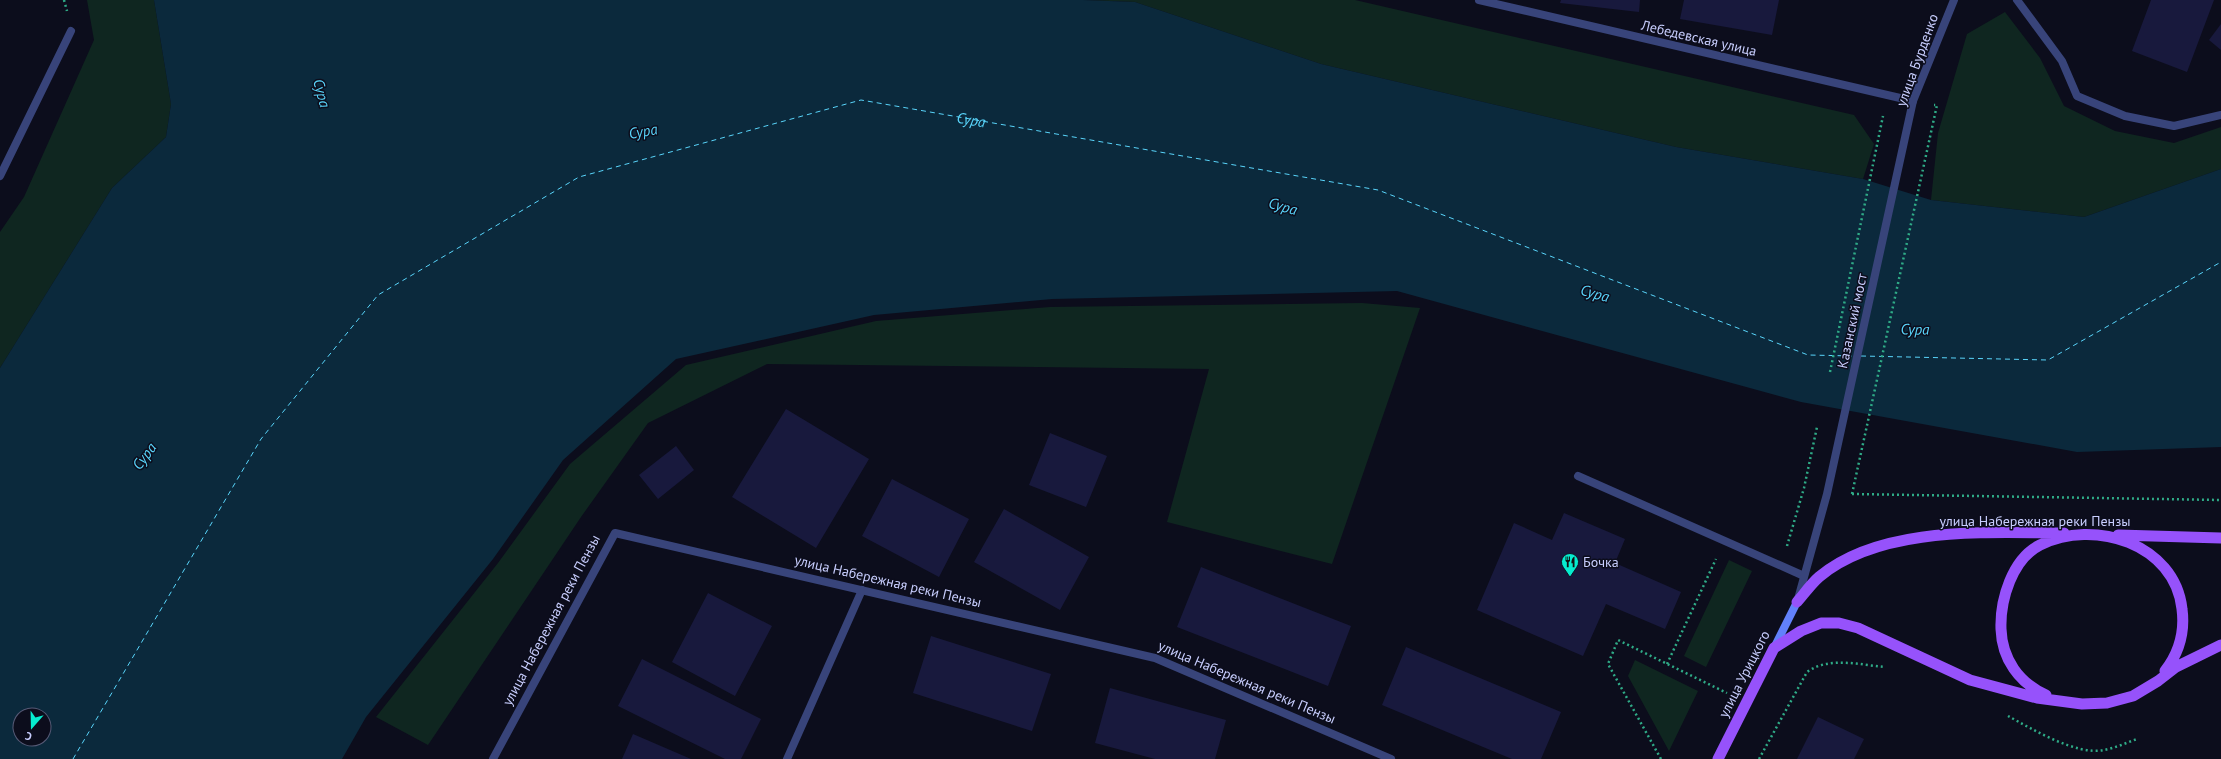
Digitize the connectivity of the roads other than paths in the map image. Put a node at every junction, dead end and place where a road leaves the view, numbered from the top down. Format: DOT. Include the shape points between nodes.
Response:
graph roads {
  1 [pos="1479,0"];
  2 [pos="1954,0"];
  3 [pos="2017,0"];
  4 [pos="71,31"];
  5 [pos="1913,101"];
  6 [pos="2221,115"];
  7 [pos="1902,154"];
  8 [pos="0,176"];
  9 [pos="1578,476"];
  10 [pos="2086,533"];
  11 [pos="2221,538"];
  12 [pos="1804,576"];
  13 [pos="862,590"];
  14 [pos="1797,602"];
  15 [pos="2221,644"];
  16 [pos="1774,648"];
  17 [pos="2158,681"];
  18 [pos="2061,701"];
  19 [pos="493,759"];
  20 [pos="788,759"];
  21 [pos="1391,759"];
  22 [pos="1718,759"];
  1 -- 5 [label="street, Лебедевская улица"];
  2 -- 5 [label="street, улица Бурденко"];
  3 -- 6 [label="street" via="2062,62 2077,96 2125,116 2174,126"];
  4 -- 8 [label="street"];
  5 -- 7 [label="street, улица Бурденко"];
  7 -- 12 [label="street, Казанский мост" via="1827,494"];
  9 -- 12 [label="street"];
  10 -- 11 [label="main road, улица Набережная реки Пензы"];
  10 -- 14 [label="main road, улица Набережная реки Пензы" via="1940,535 1884,544 1845,561 1819,577"];
  10 -- 17 [label="main road" via="2134,544 2163,564 2174,580 2181,598 2184,619 2181,640 2175,658"];
  10 -- 18 [label="main road" via="2061,537 2039,545 2024,559 2013,574 2001,618 2001,640 2007,660 2020,677 2035,690"];
  12 -- 14 [label="street, Казанский мост"];
  13 -- 19 [label="street, улица Набережная реки Пензы" via="615,533"];
  13 -- 20 [label="street"];
  13 -- 21 [label="street, улица Набережная реки Пензы" via="1155,658"];
  14 -- 16 [label="main road, улица Урицкого"];
  15 -- 17 [label="main road" via="2176,667"];
  16 -- 18 [label="main road" via="1801,631 1820,623 1838,623 1895,643 1928,662 1970,680 2037,698"];
  16 -- 22 [label="main road, улица Урицкого"];
  17 -- 18 [label="main road" via="2133,696 2107,703 2082,704"];
}
